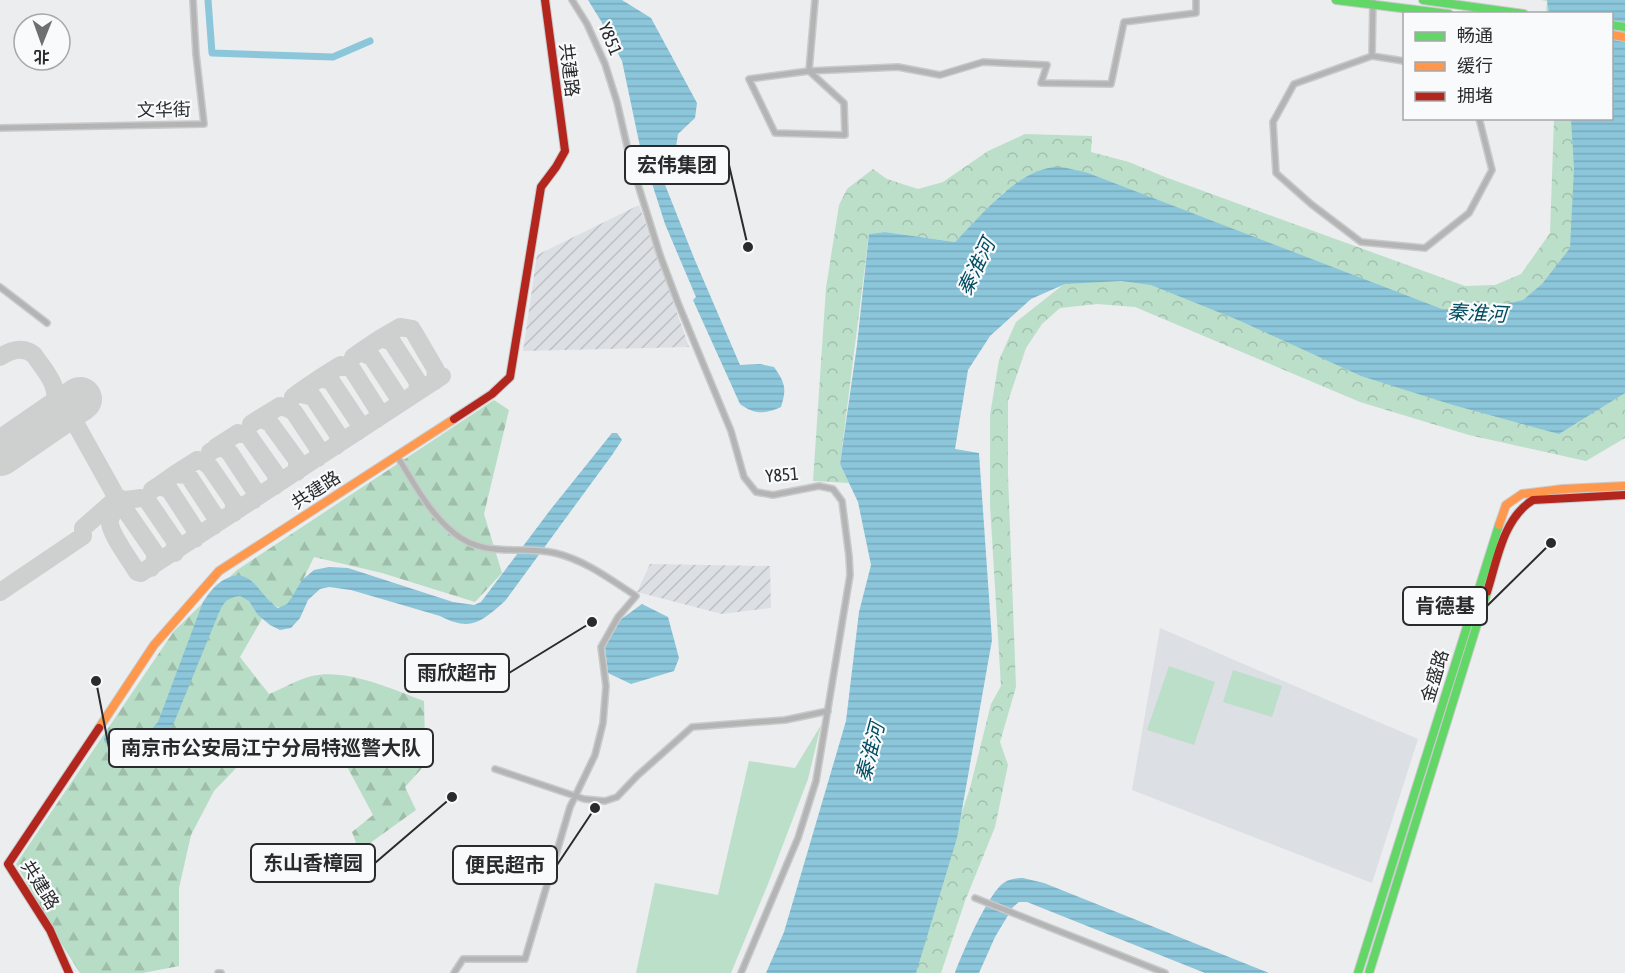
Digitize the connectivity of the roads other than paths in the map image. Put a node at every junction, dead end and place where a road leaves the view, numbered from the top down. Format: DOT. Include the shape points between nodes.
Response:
graph roads {
  1 [pos="193,0"];
  2 [pos="545,0"];
  3 [pos="572,0"];
  4 [pos="814,0"];
  5 [pos="1196,0"];
  6 [pos="1336,0"];
  7 [pos="1423,0"];
  8 [pos="1373,2"];
  9 [pos="1436,12"];
  10 [pos="1510,12"];
  11 [pos="1372,56"];
  12 [pos="1403,61"];
  13 [pos="809,71"];
  14 [pos="1480,120"];
  15 [pos="0,128"];
  16 [pos="0,287"];
  17 [pos="47,323"];
  18 [pos="397,456"];
  19 [pos="1625,486"];
  20 [pos="1625,495"];
  21 [pos="828,711"];
  22 [pos="495,769"];
  23 [pos="575,796"];
  24 [pos="975,898"];
  25 [pos="69,973"];
  26 [pos="454,973"];
  27 [pos="741,973"];
  28 [pos="1165,973"];
  29 [pos="1358,973"];
  30 [pos="1369,973"];
  1 -- 15 [label="street, 文华街" via="204,124"];
  2 -- 18 [label="street, 共建路" via="565,151 541,187 510,377 492,394"];
  3 -- 21 [label="street, Y851" via="605,64 660,255 731,431 744,477 756,492 773,495 819,486 833,489 842,501 850,575"];
  4 -- 13 [label="street"];
  5 -- 13 [label="street" via="1196,13 1124,22 1111,84 1041,82 1047,65 983,62 940,75 898,67"];
  6 -- 8 [label="street"];
  7 -- 10 [label="street"];
  8 -- 9 [label="street"];
  8 -- 11 [label="street"];
  11 -- 12 [label="street"];
  11 -- 14 [label="street" via="1294,84 1273,122 1276,172 1361,242 1425,248 1469,213 1492,170"];
  13 -- 13 [label="street" via="844,103 845,135 775,133 749,79"];
  16 -- 17 [label="street"];
  18 -- 23 [label="street" via="434,514 455,535 492,550 553,552 571,558 636,596 601,647 606,686 603,723 596,755"];
  18 -- 25 [label="street, 共建路" via="219,572 197,594 154,645 8,864 44,918"];
  19 -- 29 [label="street, 金盛路" via="1522,494 1506,505"];
  20 -- 30 [label="street, 金盛路" via="1533,500 1521,506 1514,516"];
  21 -- 23 [label="street" via="785,720 692,727 617,797 604,801"];
  21 -- 27 [label="street, Y851" via="816,781 798,838"];
  22 -- 23 [label="street"];
  23 -- 26 [label="street" via="525,959 463,959"];
  24 -- 28 [label="street"];
}
